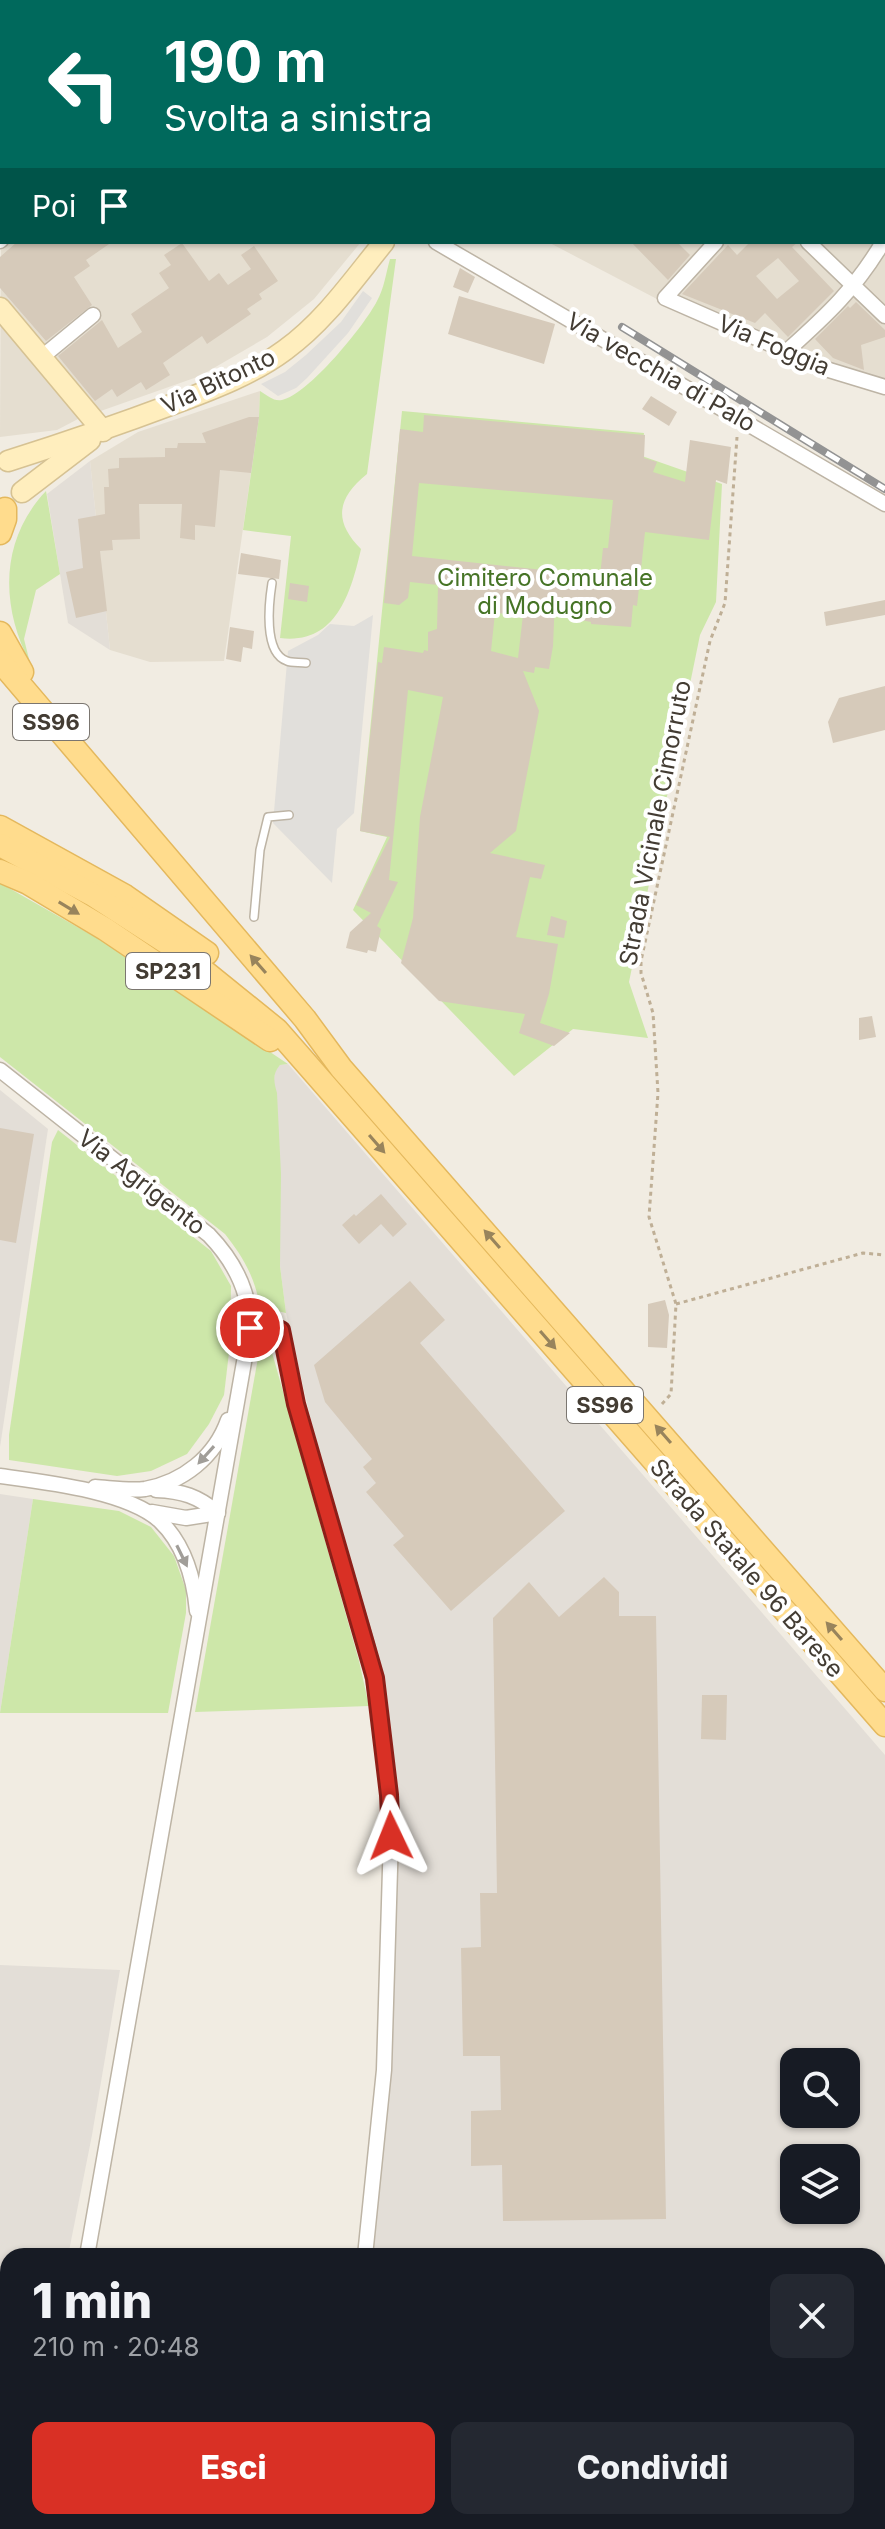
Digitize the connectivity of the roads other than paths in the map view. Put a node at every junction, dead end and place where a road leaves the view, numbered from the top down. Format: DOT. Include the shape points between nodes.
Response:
graph roads {
  1 [pos="382,244"];
  2 [pos="439,244"];
  3 [pos="714,244"];
  4 [pos="810,244"];
  5 [pos="882,244"];
  6 [pos="855,284"];
  7 [pos="0,308"];
  8 [pos="93,315"];
  9 [pos="885,316"];
  10 [pos="788,350"];
  11 [pos="42,357"];
  12 [pos="885,387"];
  13 [pos="103,431"];
  14 [pos="4,460"];
  15 [pos="22,492"];
  16 [pos="885,504"];
  17 [pos="2,510"];
  18 [pos="0,533"];
  19 [pos="272,583"];
  20 [pos="0,633"];
  21 [pos="0,661"];
  22 [pos="306,663"];
  23 [pos="103,782"];
  24 [pos="289,815"];
  25 [pos="0,827"];
  26 [pos="0,845"];
  27 [pos="0,871"];
  28 [pos="254,917"];
  29 [pos="341,1068"];
  30 [pos="0,1070"];
  31 [pos="325,1086"];
  32 [pos="250,1318"];
  33 [pos="240,1386"];
  34 [pos="0,1476"];
  35 [pos="74,1487"];
  36 [pos="143,1489"];
  37 [pos="140,1509"];
  38 [pos="218,1513"];
  39 [pos="198,1632"];
  40 [pos="885,1690"];
  41 [pos="885,1725"];
  42 [pos="88,2248"];
  43 [pos="366,2248"];
  1 -- 13 [label="street, Via Bitonto" via="319,322 275,357"];
  2 -- 16 [label="street, Via vecchia di Palo"];
  3 -- 10 [label="street, Via Foggia" via="665,298"];
  4 -- 6 [label="street"];
  5 -- 6 [label="street"];
  6 -- 9 [label="street"];
  6 -- 10 [label="street"];
  7 -- 11 [label="street"];
  8 -- 11 [label="street"];
  10 -- 12 [label="street, Via Foggia" via="829,370"];
  11 -- 13 [label="street"];
  13 -- 14 [label="street, Via Bitonto"];
  13 -- 15 [label="street, Via Bitonto"];
  14 -- 15 [label="street" via="21,473"];
  15 -- 17 [label="street, Via Bitonto"];
  17 -- 18 [label="main road"];
  19 -- 22 [label="lane" via="271,639 286,661"];
  20 -- 23 [label="main road"];
  21 -- 23 [label="main road, SS96"];
  29 -- 23 [label="main road, SS96, one-way"];
  24 -- 28 [label="lane" via="268,817"];
  25 -- 29 [label="main road, SS96" via="181,933"];
  26 -- 31 [label="main road, SS96" via="93,895 178,950 277,1030"];
  27 -- 31 [label="main road, SP231, one-way" via="105,929 220,1005"];
  40 -- 29 [label="main road, Strada Statale 96 Barese / SS96, one-way"];
  30 -- 32 [label="street, Via Agrigento" via="209,1235 236,1269"];
  31 -- 41 [label="main road, Strada Statale 96 Barese / SS96, one-way"];
  32 -- 33 [label="street"];
  32 -- 43 [label="street" via="281,1330 296,1404 368,1649 381,1722 391,1836 388,1953 384,2070"];
  33 -- 36 [label="street, one-way" via="211,1453 170,1482"];
  33 -- 38 [label="street"];
  34 -- 35 [label="street"];
  35 -- 36 [label="street"];
  35 -- 37 [label="street"];
  36 -- 38 [label="street" via="193,1495"];
  37 -- 38 [label="street" via="186,1518"];
  37 -- 39 [label="street, one-way" via="158,1519 184,1556"];
  38 -- 39 [label="street"];
  39 -- 42 [label="street"];
}
